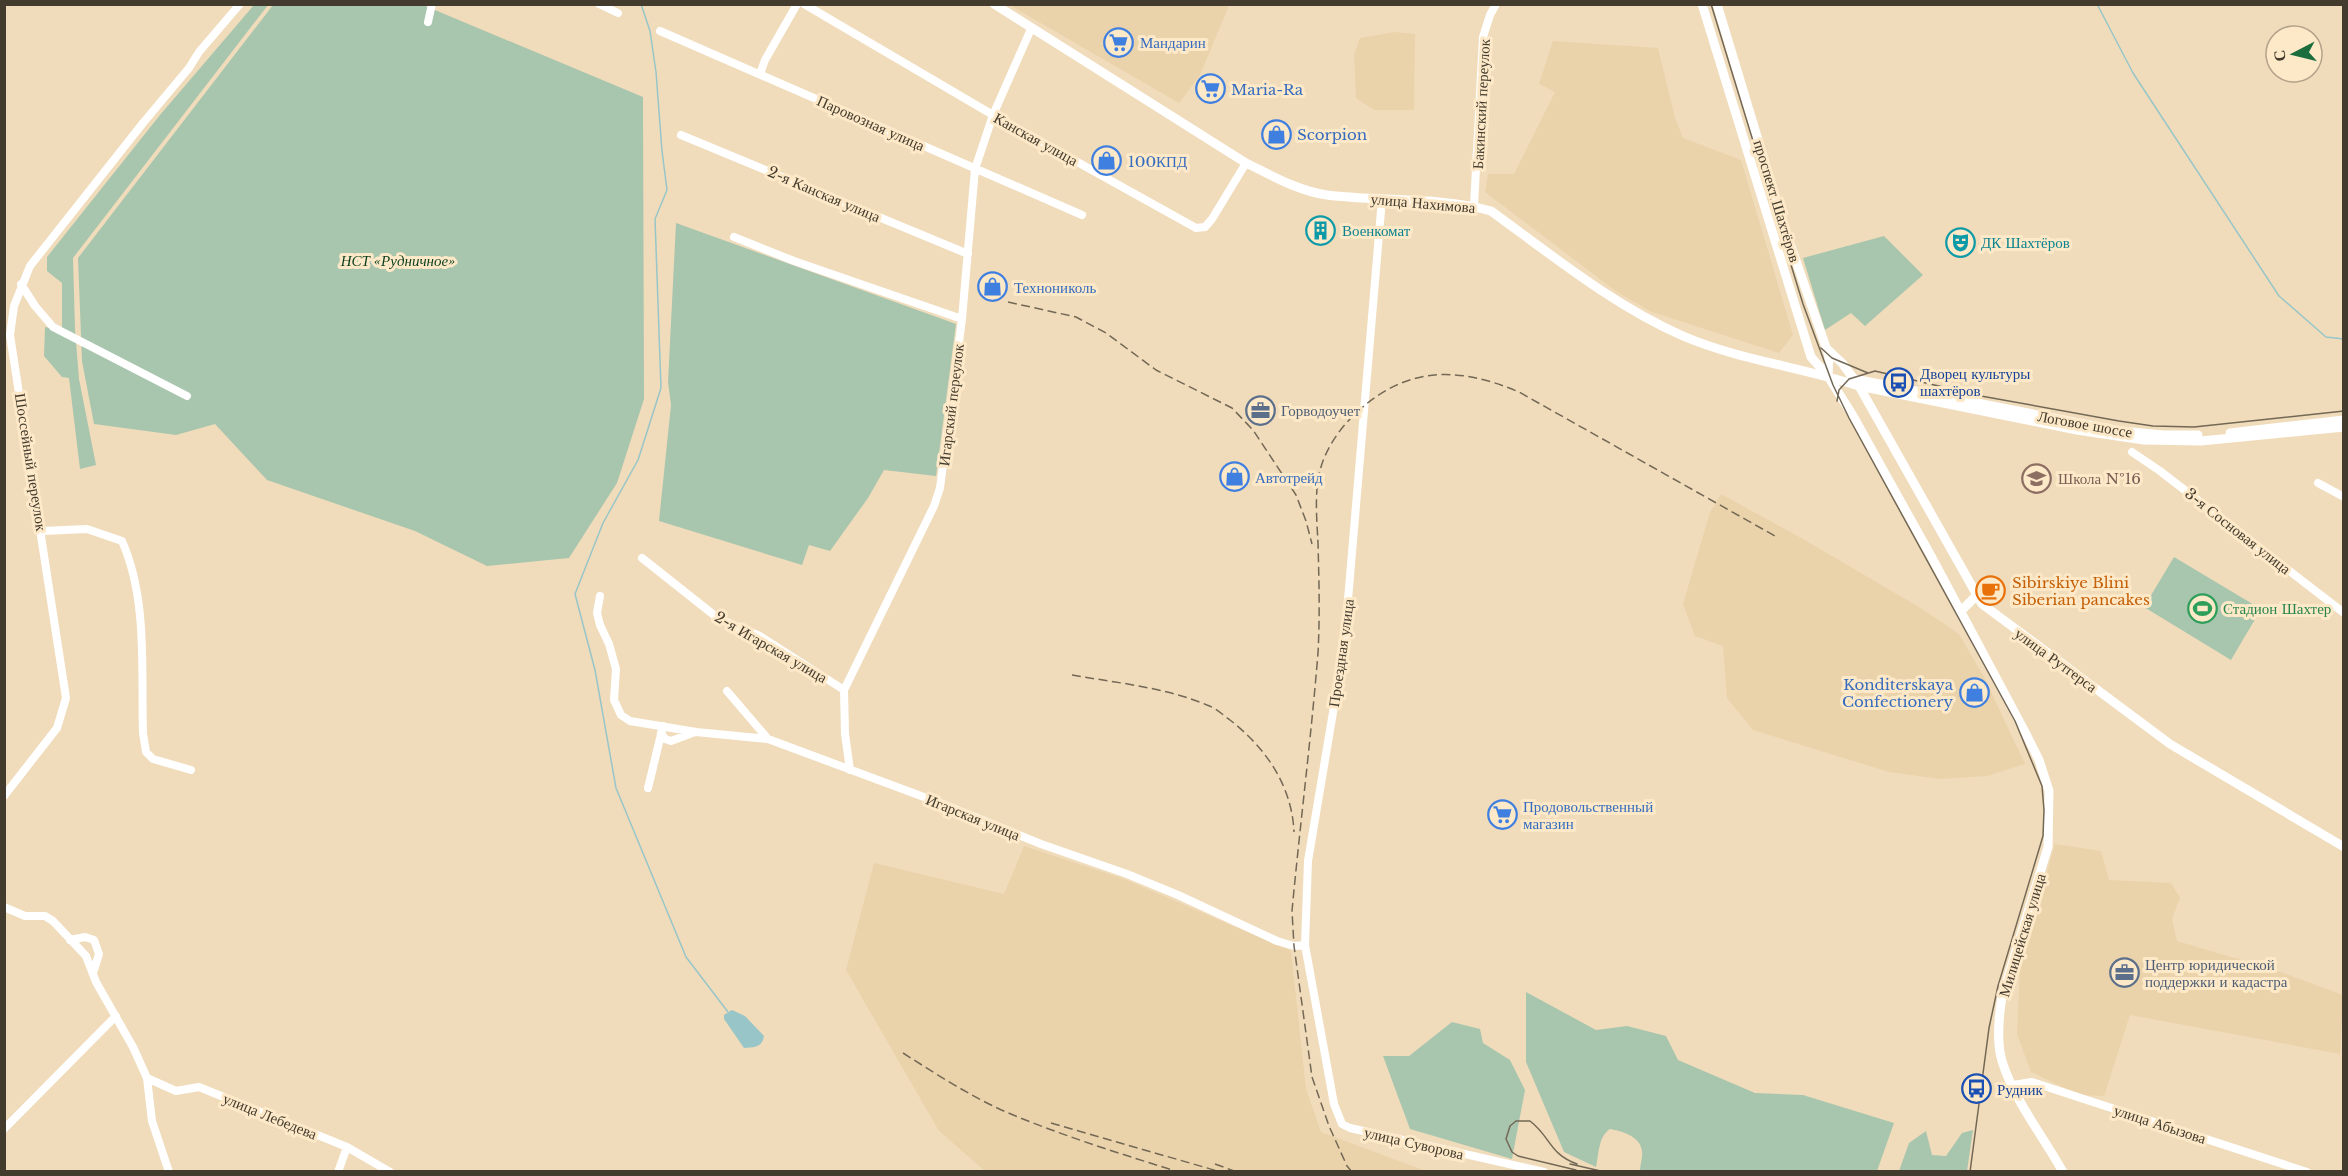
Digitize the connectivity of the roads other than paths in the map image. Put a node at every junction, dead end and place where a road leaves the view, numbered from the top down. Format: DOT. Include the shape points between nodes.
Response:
graph roads {
  1 [pos="240,4"];
  2 [pos="598,4"];
  3 [pos="797,4"];
  4 [pos="804,4"];
  5 [pos="994,4"];
  6 [pos="1496,4"];
  7 [pos="1702,4"];
  8 [pos="1717,4"];
  9 [pos="432,5"];
  10 [pos="618,14"];
  11 [pos="428,22"];
  12 [pos="1031,29"];
  13 [pos="660,31"];
  14 [pos="760,74"];
  15 [pos="993,115"];
  16 [pos="681,135"];
  17 [pos="1246,163"];
  18 [pos="975,169"];
  19 [pos="1382,199"];
  20 [pos="1474,206"];
  21 [pos="1082,216"];
  22 [pos="734,237"];
  23 [pos="968,254"];
  24 [pos="21,284"];
  25 [pos="962,319"];
  26 [pos="1826,348"];
  27 [pos="1829,377"];
  28 [pos="1857,383"];
  29 [pos="187,396"];
  30 [pos="2343,420"];
  31 [pos="2343,427"];
  32 [pos="2132,452"];
  33 [pos="2318,483"];
  34 [pos="2343,497"];
  35 [pos="42,531"];
  36 [pos="642,558"];
  37 [pos="600,596"];
  38 [pos="1976,596"];
  39 [pos="1960,612"];
  40 [pos="2343,613"];
  41 [pos="844,690"];
  42 [pos="727,691"];
  43 [pos="662,730"];
  44 [pos="696,732"];
  45 [pos="768,739"];
  46 [pos="191,770"];
  47 [pos="850,771"];
  48 [pos="648,788"];
  49 [pos="4,796"];
  50 [pos="2343,847"];
  51 [pos="4,907"];
  52 [pos="70,940"];
  53 [pos="1305,945"];
  54 [pos="93,973"];
  55 [pos="116,1016"];
  56 [pos="147,1078"];
  57 [pos="2013,1085"];
  58 [pos="1334,1104"];
  59 [pos="4,1129"];
  60 [pos="347,1147"];
  61 [pos="169,1172"];
  62 [pos="338,1172"];
  63 [pos="390,1172"];
  64 [pos="1544,1172"];
  65 [pos="2063,1172"];
  66 [pos="2307,1172"];
  1 -- 24 [label="street, Шоссейный переулок" via="30,266"];
  2 -- 10 [label="street"];
  3 -- 14 [label="street"];
  4 -- 15 [label="street, Канская улица"];
  5 -- 12 [label="main road, улица Нахимова"];
  6 -- 20 [label="street, Бакинский переулок" via="1483,37"];
  7 -- 27 [label="main road, проспект Шахтёров" via="1811,357"];
  8 -- 26 [label="main road, проспект Шахтёров" via="1785,229"];
  9 -- 11 [label="street"];
  12 -- 15 [label="street, Игарский переулок"];
  12 -- 17 [label="main road, улица Нахимова"];
  13 -- 14 [label="street, Паровозная улица"];
  14 -- 18 [label="street, Паровозная улица"];
  15 -- 17 [label="street, Канская улица" via="1196,228 1205,227 1212,219"];
  15 -- 18 [label="street, Игарский переулок"];
  16 -- 23 [label="street, 2-я Канская улица"];
  17 -- 19 [label="main road, улица Нахимова" via="1311,192"];
  18 -- 21 [label="street, Паровозная улица"];
  18 -- 23 [label="street, Игарский переулок"];
  19 -- 20 [label="main road, улица Нахимова"];
  19 -- 53 [label="street, Проездная улица" via="1344,647 1308,861"];
  20 -- 27 [label="main road, улица Нахимова" via="1491,211 1606,294 1661,326 1714,347"];
  22 -- 25 [label="street"];
  23 -- 25 [label="street, Игарский переулок"];
  24 -- 29 [label="street" via="52,327"];
  24 -- 35 [label="street, Шоссейный переулок" via="10,335"];
  25 -- 41 [label="street, Игарский переулок" via="940,489"];
  26 -- 27 [label="main road"];
  26 -- 28 [label="main road, проспект Шахтёров"];
  27 -- 28 [label="main road, улица Нахимова"];
  27 -- 39 [label="main road"];
  28 -- 30 [label="main road, Логовое шоссе" via="2142,434 2198,435"];
  28 -- 31 [label="main road, Логовое шоссе" via="2077,430 2145,440 2201,441"];
  28 -- 38 [label="main road, улица Рутгерса"];
  32 -- 40 [label="street, 3-я Сосновая улица"];
  33 -- 34 [label="street"];
  35 -- 46 [label="street" via="87,529 122,541 136,585 140,615 143,733 147,752 153,759"];
  35 -- 49 [label="street, Шоссейный переулок" via="66,698 57,728"];
  36 -- 41 [label="street, 2-я Игарская улица" via="719,618 760,636"];
  37 -- 43 [label="street, Игарская улица" via="597,613 616,669 614,700 621,715 630,721"];
  38 -- 39 [label="main road"];
  38 -- 50 [label="main road, улица Рутгерса" via="1991,612 2170,744"];
  39 -- 57 [label="main road, Милицейская улица" via="2039,760 2049,791 2048,847 1999,1016 2002,1061"];
  41 -- 47 [label="street, Игарский переулок"];
  42 -- 45 [label="street"];
  43 -- 44 [label="street, Игарская улица"];
  43 -- 44 [label="street" via="671,741"];
  43 -- 48 [label="street"];
  44 -- 45 [label="street, Игарская улица"];
  45 -- 47 [label="street, Игарская улица"];
  47 -- 53 [label="street, Игарская улица" via="1127,874 1277,941"];
  51 -- 52 [label="street" via="25,916 45,916"];
  52 -- 54 [label="street" via="86,956"];
  52 -- 54 [label="street" via="94,940 99,954"];
  53 -- 58 [label="street, Проездная улица"];
  54 -- 55 [label="street"];
  55 -- 56 [label="street"];
  55 -- 59 [label="street"];
  56 -- 60 [label="street, улица Лебедева" via="176,1090 199,1087"];
  56 -- 61 [label="street" via="152,1121"];
  57 -- 65 [label="main road, Милицейская улица"];
  57 -- 66 [label="street, улица Абызова" via="2032,1082"];
  58 -- 64 [label="street, улица Суворова" via="1342,1125 1350,1128"];
  60 -- 62 [label="street"];
  60 -- 63 [label="street, улица Лебедева"];
}
